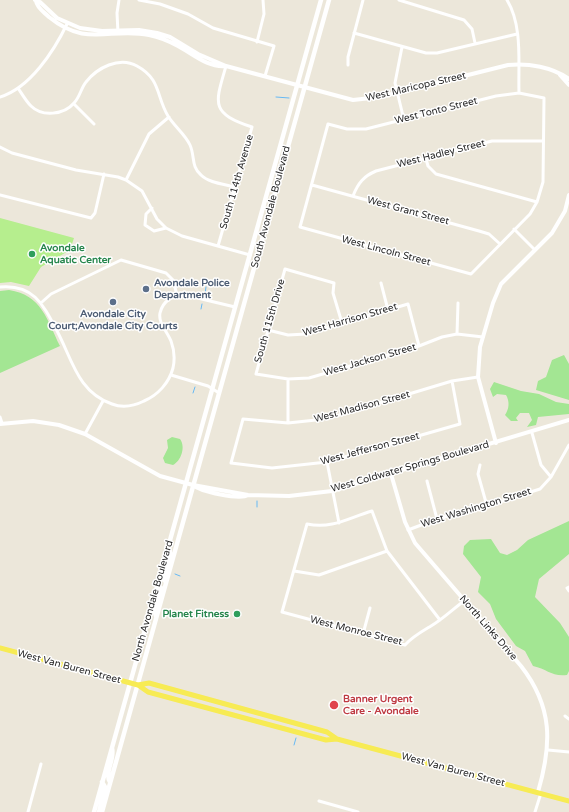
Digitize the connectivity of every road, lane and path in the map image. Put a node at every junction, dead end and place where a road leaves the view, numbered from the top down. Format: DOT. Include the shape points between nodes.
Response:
graph roads {
  1 [pos="36,0"];
  2 [pos="120,0"];
  3 [pos="139,0"];
  4 [pos="263,0"];
  5 [pos="321,0"];
  6 [pos="329,0"];
  7 [pos="363,0"];
  8 [pos="399,0"];
  9 [pos="507,0"];
  10 [pos="66,26"];
  11 [pos="118,32"];
  12 [pos="354,33"];
  13 [pos="517,34"];
  14 [pos="257,42"];
  15 [pos="475,43"];
  16 [pos="402,47"];
  17 [pos="518,64"];
  18 [pos="348,65"];
  19 [pos="226,66"];
  20 [pos="560,75"];
  21 [pos="265,76"];
  22 [pos="569,79"];
  23 [pos="297,85"];
  24 [pos="569,85"];
  25 [pos="304,87"];
  26 [pos="18,88"];
  27 [pos="396,92"];
  28 [pos="519,93"];
  29 [pos="0,97"];
  30 [pos="74,104"];
  31 [pos="169,117"];
  32 [pos="404,120"];
  33 [pos="94,124"];
  34 [pos="542,141"];
  35 [pos="0,147"];
  36 [pos="426,158"];
  37 [pos="104,174"];
  38 [pos="126,180"];
  39 [pos="312,185"];
  40 [pos="235,187"];
  41 [pos="569,194"];
  42 [pos="0,195"];
  43 [pos="353,196"];
  44 [pos="537,202"];
  45 [pos="568,205"];
  46 [pos="152,208"];
  47 [pos="166,228"];
  48 [pos="514,229"];
  49 [pos="500,244"];
  50 [pos="218,246"];
  51 [pos="535,250"];
  52 [pos="250,255"];
  53 [pos="382,283"];
  54 [pos="0,287"];
  55 [pos="177,295"];
  56 [pos="42,302"];
  57 [pos="458,303"];
  58 [pos="235,308"];
  59 [pos="242,310"];
  60 [pos="388,310"];
  61 [pos="342,323"];
  62 [pos="268,330"];
  63 [pos="457,334"];
  64 [pos="483,337"];
  65 [pos="419,346"];
  66 [pos="256,374"];
  67 [pos="171,375"];
  68 [pos="478,377"];
  69 [pos="288,379"];
  70 [pos="452,381"];
  71 [pos="213,390"];
  72 [pos="219,393"];
  73 [pos="103,401"];
  74 [pos="213,415"];
  75 [pos="0,417"];
  76 [pos="569,420"];
  77 [pos="288,423"];
  78 [pos="1,424"];
  79 [pos="532,433"];
  80 [pos="84,434"];
  81 [pos="496,443"];
  82 [pos="569,445"];
  83 [pos="231,462"];
  84 [pos="327,462"];
  85 [pos="480,464"];
  86 [pos="391,474"];
  87 [pos="551,477"];
  88 [pos="427,481"];
  89 [pos="186,483"];
  90 [pos="193,485"];
  91 [pos="332,491"];
  92 [pos="487,506"];
  93 [pos="437,519"];
  94 [pos="339,523"];
  95 [pos="408,530"];
  96 [pos="168,546"];
  97 [pos="387,551"];
  98 [pos="294,571"];
  99 [pos="166,582"];
  100 [pos="157,586"];
  101 [pos="464,601"];
  102 [pos="370,608"];
  103 [pos="156,618"];
  104 [pos="440,620"];
  105 [pos="363,634"];
  106 [pos="0,648"];
  107 [pos="130,683"];
  108 [pos="138,685"];
  109 [pos="230,713"];
  110 [pos="265,715"];
  111 [pos="565,716"];
  112 [pos="569,719"];
  113 [pos="266,723"];
  114 [pos="298,724"];
  115 [pos="337,739"];
  116 [pos="112,747"];
  117 [pos="548,750"];
  118 [pos="569,752"];
  119 [pos="41,764"];
  120 [pos="102,782"];
  121 [pos="110,782"];
  122 [pos="539,792"];
  123 [pos="319,801"];
  124 [pos="569,801"];
  125 [pos="28,812"];
  126 [pos="94,812"];
  127 [pos="101,812"];
  128 [pos="358,812"];
  129 [pos="535,812"];
  1 -- 10 [label="street, West Maricopa Street"];
  2 -- 11 [label="street" via="117,13"];
  3 -- 14 [label="street" via="160,4 188,14 213,28"];
  4 -- 14 [label="street" via="264,14"];
  5 -- 23 [label="main road, South Avondale Boulevard"];
  6 -- 25 [label="main road, South Avondale Boulevard"];
  7 -- 12 [label="street"];
  8 -- 15 [label="street" via="464,20 472,29"];
  9 -- 13 [label="street" via="514,12"];
  10 -- 11 [label="street, West Maricopa Street"];
  10 -- 26 [label="street" via="49,56"];
  11 -- 19 [label="street, West Maricopa Street" via="139,30 163,35"];
  12 -- 16 [label="street"];
  12 -- 18 [label="street"];
  13 -- 15 [label="street"];
  13 -- 17 [label="street"];
  14 -- 21 [label="street" via="274,46"];
  15 -- 16 [label="street" via="437,53"];
  16 -- 27 [label="street" via="396,73"];
  17 -- 20 [label="street, West Maricopa Street" via="539,66"];
  17 -- 27 [label="street, West Maricopa Street"];
  17 -- 28 [label="street"];
  19 -- 21 [label="street, West Maricopa Street"];
  19 -- 40 [label="street, South 114th Avenue" via="218,92 218,104 222,113 233,121 252,127"];
  20 -- 22 [label="street, West Maricopa Street"];
  20 -- 24 [label="street, West Maricopa Street"];
  21 -- 23 [label="street, West Maricopa Street"];
  23 -- 25 [label="street, West Maricopa Street"];
  23 -- 52 [label="main road, South Avondale Boulevard"];
  25 -- 27 [label="street, West Maricopa Street" via="353,100"];
  25 -- 59 [label="main road, South Avondale Boulevard"];
  26 -- 29 [label="street"];
  26 -- 30 [label="street" via="31,106 40,111 55,114 66,111"];
  27 -- 32 [label="street"];
  28 -- 32 [label="street, West Tonto Street" via="496,96"];
  28 -- 34 [label="street, West Tonto Street" via="544,98"];
  30 -- 31 [label="street" via="85,83 95,72 105,66 124,62 136,66 151,77"];
  30 -- 33 [label="street"];
  31 -- 38 [label="street" via="149,134"];
  31 -- 40 [label="street" via="191,146 193,162 200,175 206,180"];
  32 -- 39 [label="street, West Tonto Street" via="359,130 328,124"];
  34 -- 36 [label="street, West Hadley Street" via="492,141"];
  34 -- 44 [label="street" via="542,182"];
  35 -- 37 [label="street" via="12,153 76,170"];
  36 -- 43 [label="street, West Hadley Street" via="368,174 357,185"];
  36 -- 44 [label="street" via="428,166 436,174"];
  37 -- 38 [label="street"];
  37 -- 42 [label="street" via="95,212 91,218"];
  38 -- 46 [label="street" via="142,191"];
  39 -- 43 [label="street, West Grant Street"];
  39 -- 49 [label="street, West Lincoln Street" via="300,227 471,274"];
  40 -- 50 [label="street, South 114th Avenue"];
  41 -- 45 [label="street"];
  43 -- 49 [label="street, West Grant Street" via="489,234"];
  44 -- 48 [label="street" via="530,214"];
  45 -- 51 [label="street" via="552,233"];
  46 -- 47 [label="street" via="157,219"];
  46 -- 47 [label="street" via="146,214 145,225 154,231"];
  47 -- 50 [label="street" via="182,236"];
  48 -- 49 [label="street"];
  48 -- 51 [label="street"];
  50 -- 52 [label="street"];
  51 -- 64 [label="street" via="500,287"];
  52 -- 58 [label="main road, South Avondale Boulevard"];
  53 -- 60 [label="street"];
  54 -- 56 [label="street" via="26,290"];
  55 -- 56 [label="street" via="173,280 166,273 121,260 51,294"];
  55 -- 58 [label="street" via="195,296"];
  55 -- 67 [label="street" via="166,302 160,315 173,349"];
  56 -- 73 [label="street" via="84,386"];
  57 -- 63 [label="street"];
  58 -- 59 [label="main road"];
  58 -- 71 [label="main road, South Avondale Boulevard"];
  59 -- 72 [label="main road, South Avondale Boulevard"];
  60 -- 61 [label="street, West Harrison Street"];
  60 -- 65 [label="street, West Harrison Street" via="408,304"];
  61 -- 62 [label="street, West Harrison Street" via="296,335"];
  61 -- 62 [label="street, South 115th Drive" via="333,293 334,283 285,269"];
  62 -- 66 [label="street, South 115th Drive"];
  63 -- 64 [label="street, West Jackson Street"];
  63 -- 65 [label="street, West Jackson Street"];
  64 -- 68 [label="street"];
  65 -- 69 [label="street, West Jackson Street" via="309,378"];
  66 -- 69 [label="street, West Jackson Street"];
  67 -- 71 [label="street" via="207,385"];
  67 -- 73 [label="street" via="161,389 143,402 124,406"];
  68 -- 70 [label="street, West Madison Street"];
  68 -- 81 [label="street"];
  69 -- 77 [label="street"];
  70 -- 77 [label="street, West Madison Street" via="336,416"];
  70 -- 84 [label="street, West Jefferson Street" via="460,424"];
  71 -- 72 [label="street"];
  71 -- 89 [label="main road, North Avondale Boulevard"];
  72 -- 74 [label="main road, South Avondale Boulevard"];
  73 -- 80 [label="street"];
  74 -- 90 [label="main road, North Avondale Boulevard"];
  75 -- 78 [label="street"];
  76 -- 79 [label="street, West Coldwater Springs Boulevard"];
  77 -- 83 [label="street, West Madison Street" via="243,418"];
  78 -- 80 [label="street" via="20,421 44,422"];
  79 -- 81 [label="street, West Coldwater Springs Boulevard"];
  79 -- 87 [label="street" via="541,464"];
  80 -- 89 [label="street, West Coldwater Springs Boulevard" via="153,473"];
  81 -- 86 [label="street, West Coldwater Springs Boulevard"];
  82 -- 87 [label="street, West Washington Street"];
  83 -- 84 [label="street, West Jefferson Street" via="272,468"];
  84 -- 91 [label="street"];
  85 -- 92 [label="street" via="478,474"];
  86 -- 91 [label="street, West Coldwater Springs Boulevard"];
  86 -- 95 [label="street, North Links Drive"];
  87 -- 92 [label="street, West Washington Street" via="540,488"];
  88 -- 93 [label="street"];
  89 -- 90 [label="street, West Coldwater Springs Boulevard"];
  89 -- 96 [label="main road, North Avondale Boulevard"];
  90 -- 91 [label="street, West Coldwater Springs Boulevard" via="248,495 306,495"];
  90 -- 99 [label="main road, North Avondale Boulevard"];
  91 -- 94 [label="street"];
  92 -- 93 [label="street, West Washington Street"];
  93 -- 95 [label="street, West Washington Street"];
  94 -- 97 [label="street" via="372,510"];
  94 -- 98 [label="street" via="323,526 307,524"];
  95 -- 101 [label="street, North Links Drive" via="424,554"];
  96 -- 99 [label="main road" via="170,553 163,579"];
  96 -- 100 [label="main road, North Avondale Boulevard"];
  97 -- 98 [label="street" via="319,575"];
  97 -- 104 [label="street"];
  98 -- 105 [label="street, West Monroe Street" via="282,612"];
  99 -- 103 [label="main road, North Avondale Boulevard"];
  100 -- 103 [label="main road" via="161,588 155,611"];
  100 -- 107 [label="main road, North Avondale Boulevard"];
  101 -- 104 [label="street, West Monroe Street"];
  101 -- 117 [label="street, North Links Drive" via="521,666 535,687 545,714"];
  102 -- 105 [label="street"];
  103 -- 108 [label="main road, North Avondale Boulevard"];
  104 -- 105 [label="street, West Monroe Street" via="405,645"];
  106 -- 107 [label="main road, West Van Buren Street"];
  107 -- 108 [label="main road, West Van Buren Street"];
  107 -- 116 [label="main road, North Avondale Boulevard"];
  108 -- 109 [label="main road, West Van Buren Street" via="148,692"];
  108 -- 110 [label="main road, West Van Buren Street" via="149,683"];
  108 -- 121 [label="main road, North Avondale Boulevard"];
  109 -- 110 [label="main road" via="258,718"];
  109 -- 113 [label="main road, West Van Buren Street"];
  110 -- 114 [label="main road, West Van Buren Street"];
  111 -- 112 [label="street"];
  113 -- 114 [label="main road" via="271,721 287,726"];
  113 -- 115 [label="main road, West Van Buren Street" via="326,740"];
  114 -- 115 [label="main road, West Van Buren Street" via="328,732"];
  115 -- 122 [label="main road, West Van Buren Street"];
  116 -- 120 [label="main road, North Avondale Boulevard"];
  116 -- 121 [label="main road" via="114,754 108,777"];
  117 -- 118 [label="street"];
  117 -- 122 [label="street, North Links Drive"];
  119 -- 125 [label="street"];
  120 -- 126 [label="main road, North Avondale Boulevard"];
  120 -- 127 [label="main road" via="105,787"];
  121 -- 127 [label="main road, North Avondale Boulevard"];
  122 -- 124 [label="main road, West Van Buren Street"];
  122 -- 129 [label="street"];
  123 -- 128 [label="street"];
}
